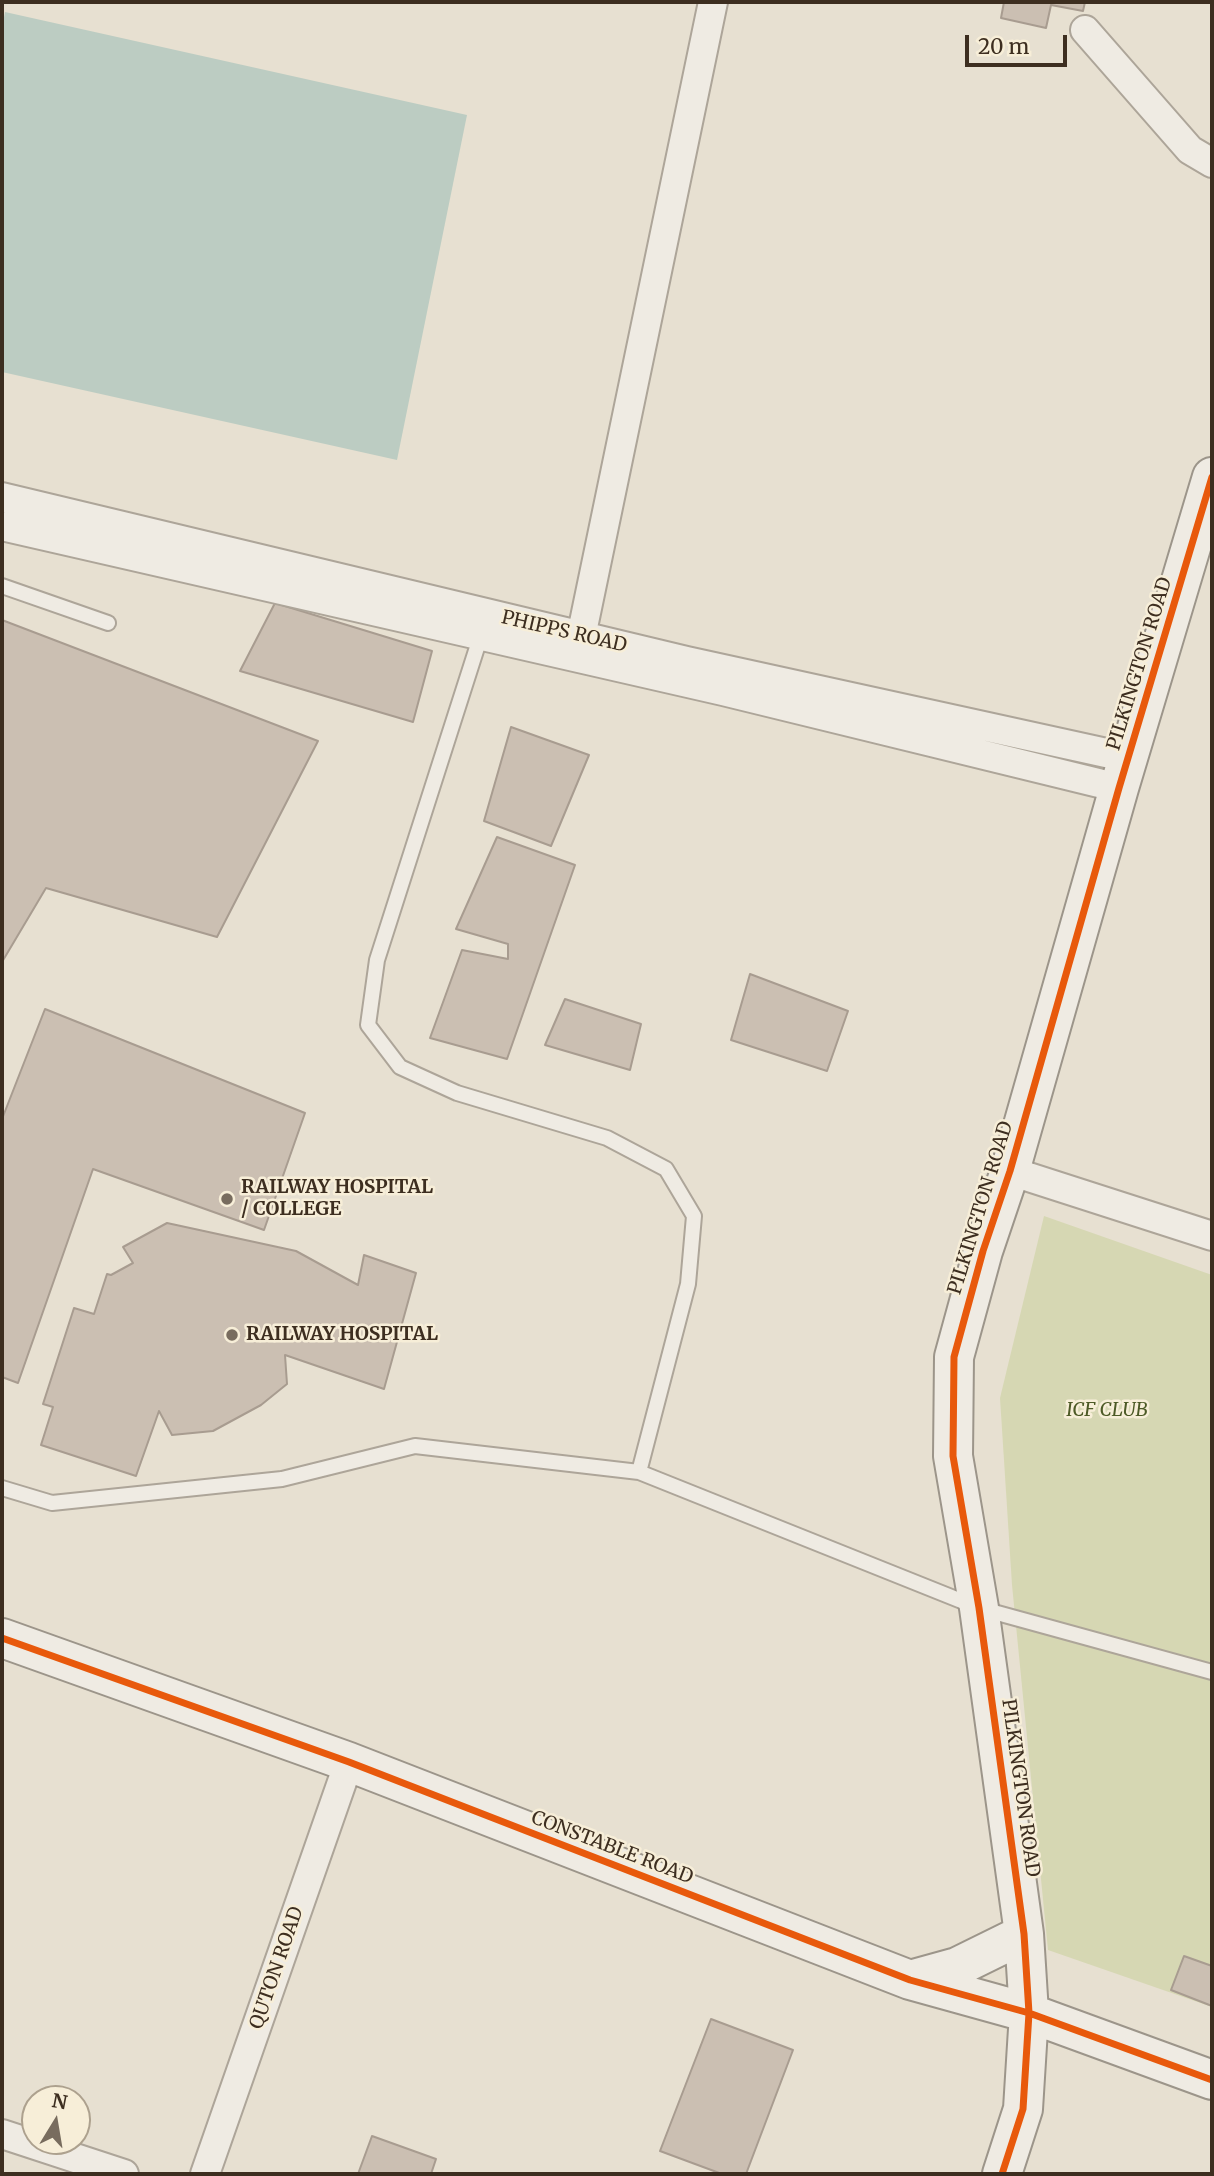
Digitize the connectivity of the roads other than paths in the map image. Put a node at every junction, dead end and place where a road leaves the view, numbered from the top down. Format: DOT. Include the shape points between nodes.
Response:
graph roads {
  1 [pos="713,2"];
  2 [pos="1085,30"];
  3 [pos="1212,163"];
  4 [pos="1212,477"];
  5 [pos="2,498"];
  6 [pos="2,526"];
  7 [pos="2,586"];
  8 [pos="108,623"];
  9 [pos="481,635"];
  10 [pos="581,637"];
  11 [pos="1124,773"];
  12 [pos="1010,1171"];
  13 [pos="1212,1236"];
  14 [pos="639,1472"];
  15 [pos="2,1488"];
  16 [pos="979,1608"];
  17 [pos="2,1638"];
  18 [pos="1212,1672"];
  19 [pos="349,1762"];
  20 [pos="1024,1934"];
  21 [pos="910,1980"];
  22 [pos="1028,2013"];
  23 [pos="1212,2080"];
  24 [pos="2,2134"];
  25 [pos="124,2174"];
  26 [pos="205,2174"];
  27 [pos="1002,2174"];
  1 -- 10 [label="street"];
  2 -- 3 [label="street" via="1190,150"];
  4 -- 11 [label="street, PILKINGTON ROAD"];
  5 -- 10 [label="street, PHIPPS ROAD"];
  6 -- 9 [label="street, PHIPPS ROAD"];
  7 -- 8 [label="lane"];
  9 -- 11 [label="street, PHIPPS ROAD"];
  9 -- 14 [label="lane" via="377,960 368,1025 400,1067 457,1093 607,1138 666,1170 694,1216 689,1271"];
  10 -- 11 [label="street, PHIPPS ROAD"];
  11 -- 12 [label="street, PILKINGTON ROAD"];
  12 -- 13 [label="street"];
  12 -- 16 [label="street, PILKINGTON ROAD" via="954,1357 953,1456"];
  14 -- 15 [label="lane" via="415,1446 282,1479 52,1503"];
  14 -- 16 [label="lane"];
  16 -- 18 [label="lane"];
  16 -- 20 [label="street, PILKINGTON ROAD"];
  17 -- 19 [label="street, CONSTABLE ROAD"];
  19 -- 21 [label="street, CONSTABLE ROAD"];
  19 -- 26 [label="street, QUTON ROAD"];
  20 -- 21 [label="street" via="957,1966"];
  20 -- 22 [label="street, PILKINGTON ROAD"];
  21 -- 22 [label="street, CONSTABLE ROAD"];
  22 -- 23 [label="street, CONSTABLE ROAD"];
  22 -- 27 [label="street, PILKINGTON ROAD" via="1023,2109"];
  24 -- 25 [label="street"];
}
